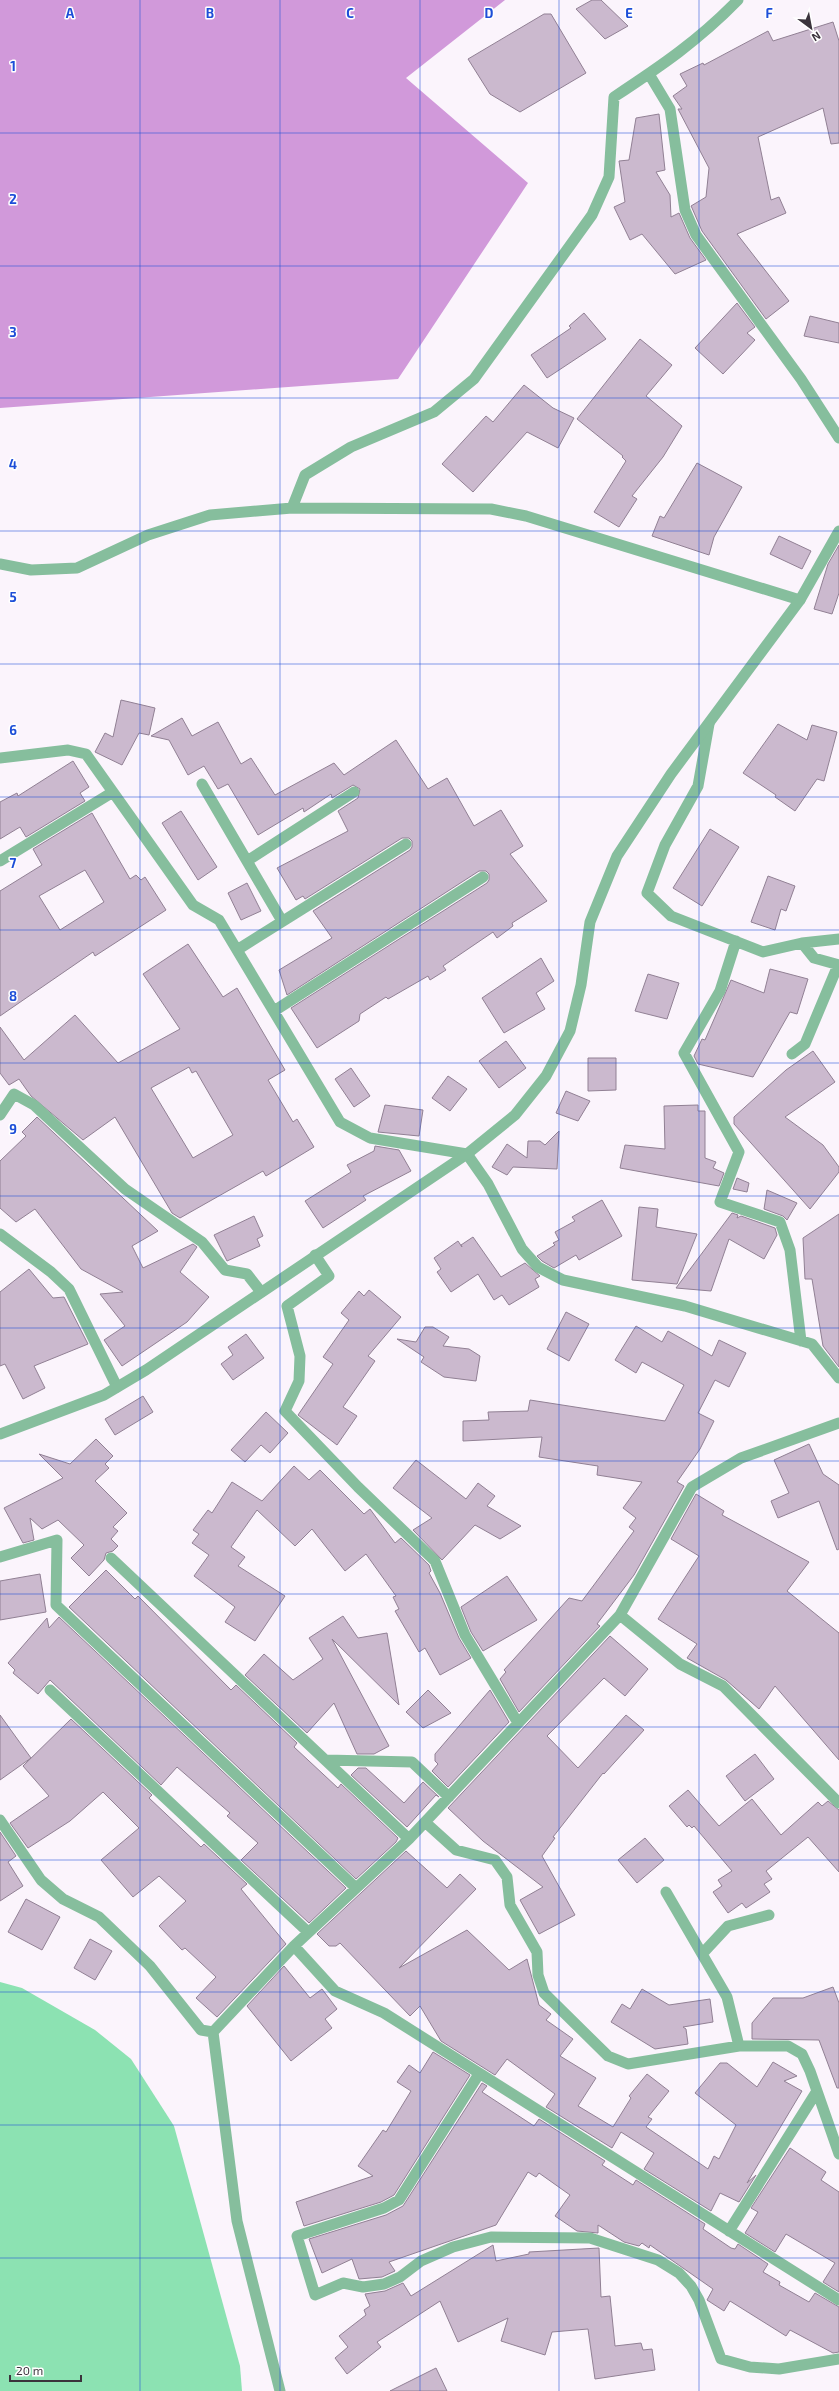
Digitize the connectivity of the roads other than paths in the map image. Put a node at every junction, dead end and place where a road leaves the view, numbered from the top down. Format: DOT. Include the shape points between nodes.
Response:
graph roads {
  1 [pos="738,0"];
  2 [pos="649,74"];
  3 [pos="839,438"];
  4 [pos="292,508"];
  5 [pos="839,531"];
  6 [pos="0,564"];
  7 [pos="800,600"];
  8 [pos="709,724"];
  9 [pos="0,758"];
  10 [pos="202,784"];
  11 [pos="113,792"];
  12 [pos="354,792"];
  13 [pos="406,844"];
  14 [pos="0,860"];
  15 [pos="247,861"];
  16 [pos="483,877"];
  17 [pos="282,921"];
  18 [pos="839,939"];
  19 [pos="736,941"];
  20 [pos="802,943"];
  21 [pos="237,950"];
  22 [pos="838,965"];
  23 [pos="274,1011"];
  24 [pos="792,1054"];
  25 [pos="0,1115"];
  26 [pos="466,1154"];
  27 [pos="0,1234"];
  28 [pos="315,1256"];
  29 [pos="261,1292"];
  30 [pos="801,1341"];
  31 [pos="839,1378"];
  32 [pos="117,1387"];
  33 [pos="839,1423"];
  34 [pos="0,1434"];
  35 [pos="0,1557"];
  36 [pos="111,1558"];
  37 [pos="620,1615"];
  38 [pos="50,1690"];
  39 [pos="518,1722"];
  40 [pos="326,1760"];
  41 [pos="449,1797"];
  42 [pos="839,1803"];
  43 [pos="0,1820"];
  44 [pos="425,1822"];
  45 [pos="409,1839"];
  46 [pos="356,1888"];
  47 [pos="666,1892"];
  48 [pos="768,1915"];
  49 [pos="308,1932"];
  50 [pos="294,1946"];
  51 [pos="702,1954"];
  52 [pos="213,2032"];
  53 [pos="739,2046"];
  54 [pos="479,2074"];
  55 [pos="817,2091"];
  56 [pos="839,2154"];
  57 [pos="729,2231"];
  58 [pos="839,2300"];
  59 [pos="839,2359"];
  60 [pos="280,2391"];
  1 -- 2 [label="street" via="709,30"];
  2 -- 3 [label="street" via="670,109 684,210 696,235 801,379"];
  2 -- 4 [label="street" via="614,97 609,177 592,216 474,379 434,412 351,447 305,475"];
  4 -- 6 [label="street" via="210,515 148,535 77,568 31,570"];
  4 -- 7 [label="street" via="492,509 526,516"];
  5 -- 7 [label="street"];
  7 -- 8 [label="street"];
  8 -- 19 [label="street" via="698,786 665,845 647,893 672,916"];
  8 -- 26 [label="street" via="671,774 617,856 590,922 581,985 570,1031 546,1076 515,1115"];
  9 -- 11 [label="street" via="68,750 86,754"];
  10 -- 15 [label="street"];
  11 -- 14 [label="street"];
  11 -- 21 [label="street" via="192,905 220,920"];
  12 -- 15 [label="street"];
  13 -- 17 [label="street"];
  15 -- 17 [label="street"];
  16 -- 23 [label="street"];
  17 -- 21 [label="street"];
  18 -- 20 [label="street"];
  19 -- 20 [label="street" via="763,952"];
  19 -- 30 [label="street" via="720,991 684,1053 739,1152 720,1202 780,1222 790,1250"];
  20 -- 22 [label="street" via="814,958"];
  21 -- 23 [label="street"];
  22 -- 24 [label="street" via="805,1044"];
  23 -- 26 [label="street" via="340,1122 370,1138"];
  25 -- 29 [label="street" via="14,1094 34,1105 124,1188 202,1242 225,1270 247,1274"];
  26 -- 28 [label="street"];
  26 -- 30 [label="street" via="488,1184 522,1249 538,1267 563,1280 685,1306"];
  27 -- 32 [label="street" via="51,1272 69,1289"];
  28 -- 29 [label="street"];
  28 -- 39 [label="street" via="329,1276 287,1306 300,1356 299,1381 285,1411 358,1488 436,1561 466,1635"];
  29 -- 32 [label="street"];
  30 -- 31 [label="street" via="812,1344"];
  32 -- 34 [label="street" via="104,1395"];
  33 -- 37 [label="street" via="741,1458 692,1487"];
  35 -- 46 [label="street" via="57,1540 56,1605"];
  36 -- 40 [label="street"];
  37 -- 39 [label="street"];
  37 -- 42 [label="street" via="680,1664 723,1686"];
  38 -- 49 [label="street"];
  39 -- 41 [label="street"];
  40 -- 41 [label="street" via="412,1762"];
  40 -- 45 [label="street"];
  41 -- 44 [label="street"];
  43 -- 52 [label="street" via="41,1880 63,1899 99,1917 150,1966 201,2030"];
  44 -- 45 [label="street"];
  44 -- 53 [label="street" via="456,1850 495,1860 507,1877 510,1905 537,1952 538,1975 544,1993 608,2056 628,2064"];
  45 -- 46 [label="street"];
  46 -- 49 [label="street"];
  47 -- 51 [label="street"];
  48 -- 51 [label="street" via="728,1926"];
  49 -- 50 [label="street"];
  50 -- 52 [label="street"];
  50 -- 54 [label="street" via="335,1991 384,2013"];
  51 -- 53 [label="street" via="727,1997"];
  52 -- 60 [label="street" via="237,2221"];
  53 -- 55 [label="street" via="788,2046 802,2054"];
  54 -- 57 [label="street"];
  54 -- 59 [label="street" via="399,2200 384,2208 297,2236 315,2295 343,2283 363,2287 384,2284 400,2277 421,2261 452,2248 492,2237 590,2238 658,2260 679,2273 699,2300 721,2359 750,2367 779,2369"];
  55 -- 56 [label="street"];
  55 -- 57 [label="street"];
  57 -- 58 [label="street"];
}
